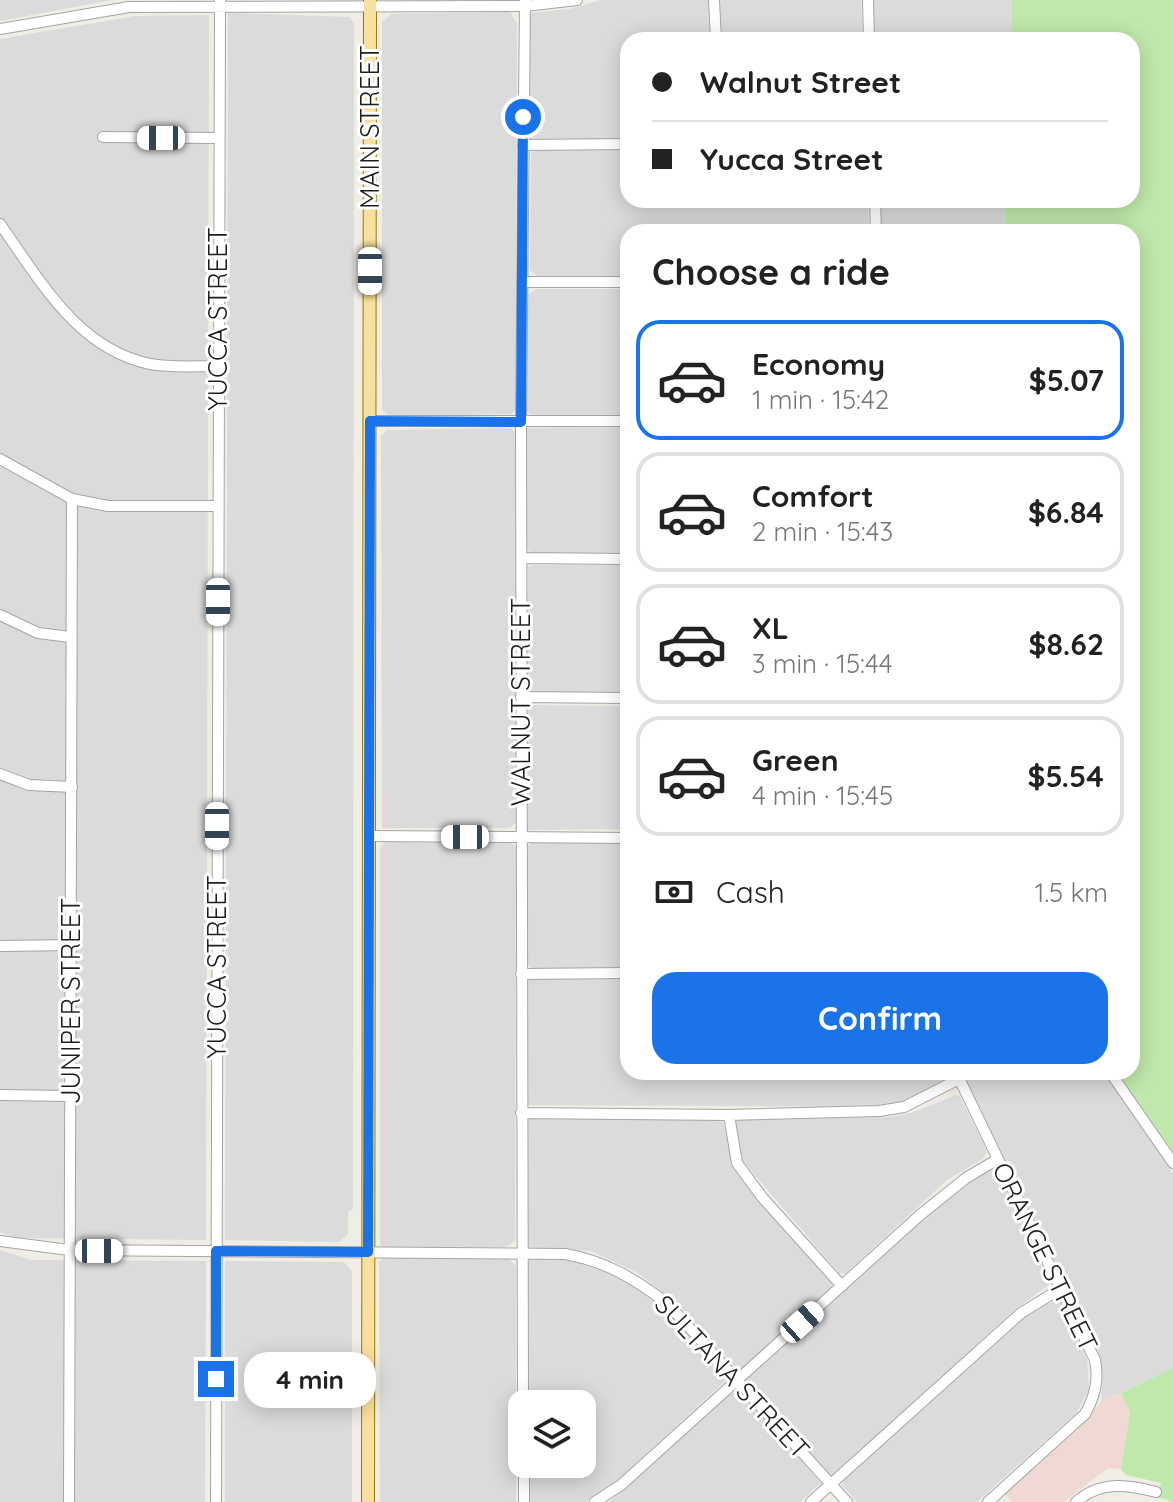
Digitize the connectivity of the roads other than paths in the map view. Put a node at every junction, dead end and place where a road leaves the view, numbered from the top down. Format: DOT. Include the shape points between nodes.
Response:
graph roads {
  1 [pos="577,0"];
  2 [pos="714,0"];
  3 [pos="868,0"];
  4 [pos="220,3"];
  5 [pos="370,3"];
  6 [pos="525,3"];
  7 [pos="0,29"];
  8 [pos="716,32"];
  9 [pos="869,32"];
  10 [pos="103,137"];
  11 [pos="218,138"];
  12 [pos="620,144"];
  13 [pos="523,145"];
  14 [pos="0,224"];
  15 [pos="522,282"];
  16 [pos="620,282"];
  17 [pos="218,366"];
  18 [pos="370,421"];
  19 [pos="620,421"];
  20 [pos="521,422"];
  21 [pos="0,459"];
  22 [pos="72,499"];
  23 [pos="218,506"];
  24 [pos="522,558"];
  25 [pos="620,559"];
  26 [pos="0,615"];
  27 [pos="70,637"];
  28 [pos="521,697"];
  29 [pos="620,698"];
  30 [pos="0,774"];
  31 [pos="72,787"];
  32 [pos="369,836"];
  33 [pos="521,837"];
  34 [pos="620,838"];
  35 [pos="72,945"];
  36 [pos="0,946"];
  37 [pos="620,973"];
  38 [pos="521,974"];
  39 [pos="950,1080"];
  40 [pos="959,1080"];
  41 [pos="1116,1080"];
  42 [pos="0,1095"];
  43 [pos="70,1096"];
  44 [pos="521,1113"];
  45 [pos="729,1115"];
  46 [pos="998,1159"];
  47 [pos="1173,1163"];
  48 [pos="0,1241"];
  49 [pos="69,1250"];
  50 [pos="216,1251"];
  51 [pos="368,1252"];
  52 [pos="522,1253"];
  53 [pos="842,1286"];
  54 [pos="1060,1289"];
  55 [pos="738,1380"];
  56 [pos="523,1390"];
  57 [pos="524,1478"];
  58 [pos="831,1484"];
  59 [pos="1156,1492"];
  60 [pos="69,1502"];
  61 [pos="216,1502"];
  62 [pos="368,1502"];
  63 [pos="524,1502"];
  64 [pos="595,1502"];
  65 [pos="811,1502"];
  66 [pos="847,1502"];
  67 [pos="988,1502"];
  68 [pos="1076,1502"];
  1 -- 6 [label="street"];
  2 -- 8 [label="street"];
  3 -- 9 [label="street"];
  4 -- 5 [label="street"];
  4 -- 7 [label="street" via="129,7"];
  4 -- 11 [label="street, YUCCA STREET"];
  5 -- 6 [label="street"];
  5 -- 18 [label="main road, MAIN STREET"];
  6 -- 13 [label="street, WALNUT STREET"];
  10 -- 11 [label="street"];
  11 -- 17 [label="street, YUCCA STREET"];
  12 -- 13 [label="street"];
  13 -- 15 [label="street, WALNUT STREET"];
  14 -- 17 [label="street" via="78,328 101,345 152,364"];
  15 -- 16 [label="street"];
  15 -- 20 [label="street, WALNUT STREET"];
  17 -- 23 [label="street, YUCCA STREET"];
  18 -- 20 [label="street"];
  18 -- 32 [label="main road, MAIN STREET"];
  19 -- 20 [label="street"];
  20 -- 24 [label="street, WALNUT STREET"];
  21 -- 22 [label="street"];
  22 -- 23 [label="street" via="108,506"];
  22 -- 27 [label="street, JUNIPER STREET"];
  23 -- 50 [label="street, YUCCA STREET"];
  24 -- 25 [label="street"];
  24 -- 28 [label="street, WALNUT STREET"];
  26 -- 27 [label="street" via="38,633"];
  27 -- 31 [label="street, JUNIPER STREET"];
  28 -- 29 [label="street"];
  28 -- 33 [label="street, WALNUT STREET"];
  30 -- 31 [label="street" via="29,785"];
  31 -- 35 [label="street, JUNIPER STREET"];
  32 -- 33 [label="street"];
  32 -- 51 [label="main road, MAIN STREET"];
  33 -- 34 [label="street"];
  33 -- 38 [label="street, WALNUT STREET"];
  35 -- 36 [label="street"];
  35 -- 43 [label="street, JUNIPER STREET"];
  37 -- 38 [label="street"];
  38 -- 44 [label="street, WALNUT STREET"];
  39 -- 45 [label="street" via="904,1107"];
  40 -- 46 [label="street, ORANGE STREET"];
  41 -- 47 [label="street"];
  42 -- 43 [label="street"];
  43 -- 49 [label="street, JUNIPER STREET"];
  44 -- 45 [label="street"];
  44 -- 52 [label="street, WALNUT STREET"];
  45 -- 53 [label="street" via="737,1163"];
  46 -- 53 [label="street" via="920,1215"];
  46 -- 54 [label="street, ORANGE STREET"];
  48 -- 49 [label="street, SULTANA STREET"];
  49 -- 50 [label="street, SULTANA STREET"];
  49 -- 60 [label="street, JUNIPER STREET"];
  50 -- 51 [label="street, SULTANA STREET"];
  50 -- 61 [label="street, YUCCA STREET"];
  51 -- 52 [label="street, SULTANA STREET"];
  51 -- 62 [label="main road, MAIN STREET"];
  52 -- 55 [label="street, SULTANA STREET" via="582,1257 637,1280 691,1326"];
  52 -- 56 [label="street, WALNUT STREET"];
  53 -- 55 [label="street"];
  54 -- 58 [label="street" via="1021,1313"];
  54 -- 67 [label="street, ORANGE STREET" via="1095,1360 1093,1399 1085,1414"];
  55 -- 58 [label="street, SULTANA STREET"];
  55 -- 64 [label="street"];
  57 -- 63 [label="street"];
  58 -- 65 [label="street"];
  58 -- 66 [label="street, SULTANA STREET"];
  59 -- 68 [label="street" via="1116,1484"];
}
